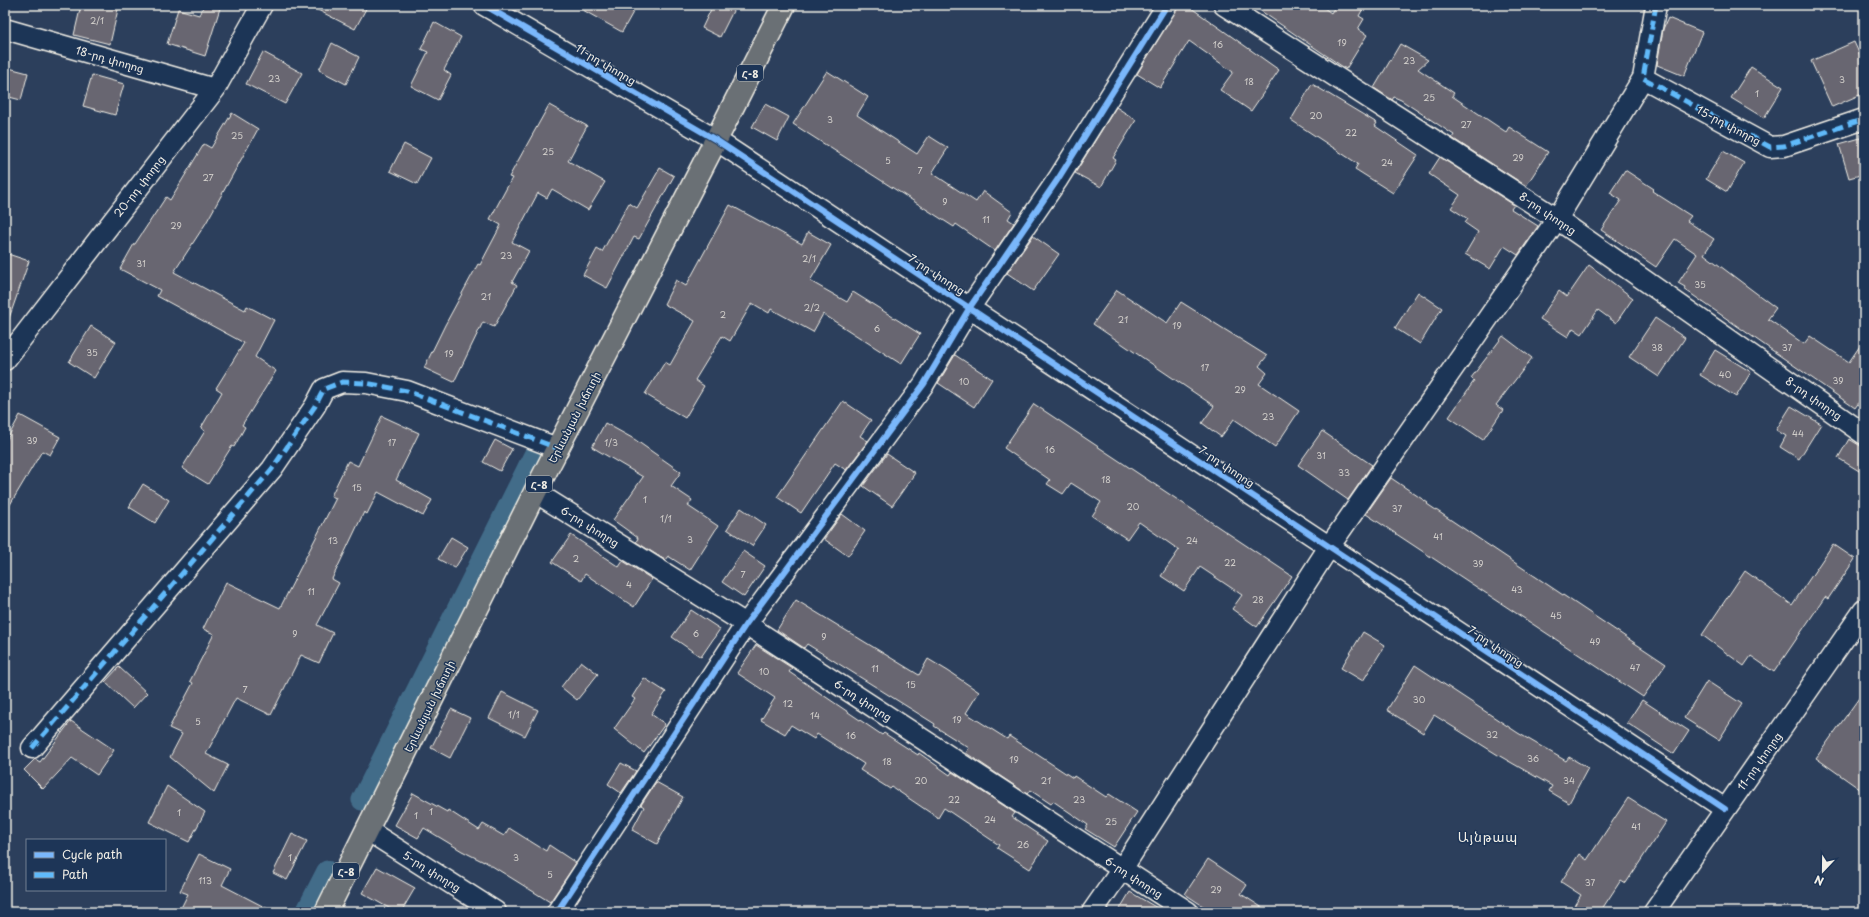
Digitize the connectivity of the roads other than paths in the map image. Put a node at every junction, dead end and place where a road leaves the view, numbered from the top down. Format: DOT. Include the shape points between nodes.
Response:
graph roads {
  1 [pos="262,5"];
  2 [pos="484,5"];
  3 [pos="784,5"];
  4 [pos="1167,5"];
  5 [pos="1224,5"];
  6 [pos="1656,5"];
  7 [pos="5,29"];
  8 [pos="1643,78"];
  9 [pos="215,89"];
  10 [pos="1864,119"];
  11 [pos="716,140"];
  12 [pos="1557,219"];
  13 [pos="970,307"];
  14 [pos="13,335"];
  15 [pos="5,360"];
  16 [pos="1864,434"];
  17 [pos="557,448"];
  18 [pos="535,492"];
  19 [pos="1329,547"];
  20 [pos="1864,610"];
  21 [pos="746,624"];
  22 [pos="32,748"];
  23 [pos="1725,810"];
  24 [pos="367,830"];
  25 [pos="1122,869"];
  26 [pos="326,912"];
  27 [pos="496,912"];
  28 [pos="556,912"];
  29 [pos="1092,912"];
  30 [pos="1188,912"];
  31 [pos="1654,912"];
  1 -- 9 [label="street, 20-րդ փողոց"];
  2 -- 11 [label="street, 11-րդ փողոց"];
  3 -- 11 [label="main road, Երևանյան խճուղի / Հ-8"];
  4 -- 13 [label="street" via="1058,179"];
  5 -- 12 [label="street, 8-րդ փողոց"];
  6 -- 8 [label="street"];
  7 -- 9 [label="street, 18-րդ փողոց"];
  8 -- 10 [label="street, 15-րդ փողոց" via="1770,147 1784,146"];
  8 -- 12 [label="street"];
  9 -- 14 [label="street, 20-րդ փողոց"];
  11 -- 13 [label="street, 7-րդ փողոց"];
  11 -- 17 [label="main road, Երևանյան խճուղի / Հ-8"];
  12 -- 16 [label="street, 8-րդ փողոց"];
  12 -- 19 [label="street"];
  13 -- 19 [label="street, 7-րդ փողոց"];
  13 -- 21 [label="street" via="924,384"];
  14 -- 15 [label="street, 20-րդ փողոց"];
  17 -- 18 [label="main road, Երևանյան խճուղի / Հ-8"];
  17 -- 22 [label="street" via="407,391 366,383 342,382 324,389 316,406 272,469"];
  18 -- 21 [label="street, 6-րդ փողոց"];
  18 -- 24 [label="main road, Երևանյան խճուղի / Հ-8"];
  19 -- 23 [label="street, 7-րդ փողոց"];
  19 -- 25 [label="street"];
  20 -- 23 [label="street, 11-րդ փողոց"];
  21 -- 25 [label="street, 6-րդ փողոց"];
  21 -- 28 [label="street"];
  23 -- 31 [label="street, 11-րդ փողոց"];
  24 -- 26 [label="main road, Հ-8"];
  24 -- 27 [label="street, 5-րդ փողոց"];
  25 -- 29 [label="street"];
  25 -- 30 [label="street, 6-րդ փողոց"];
}
